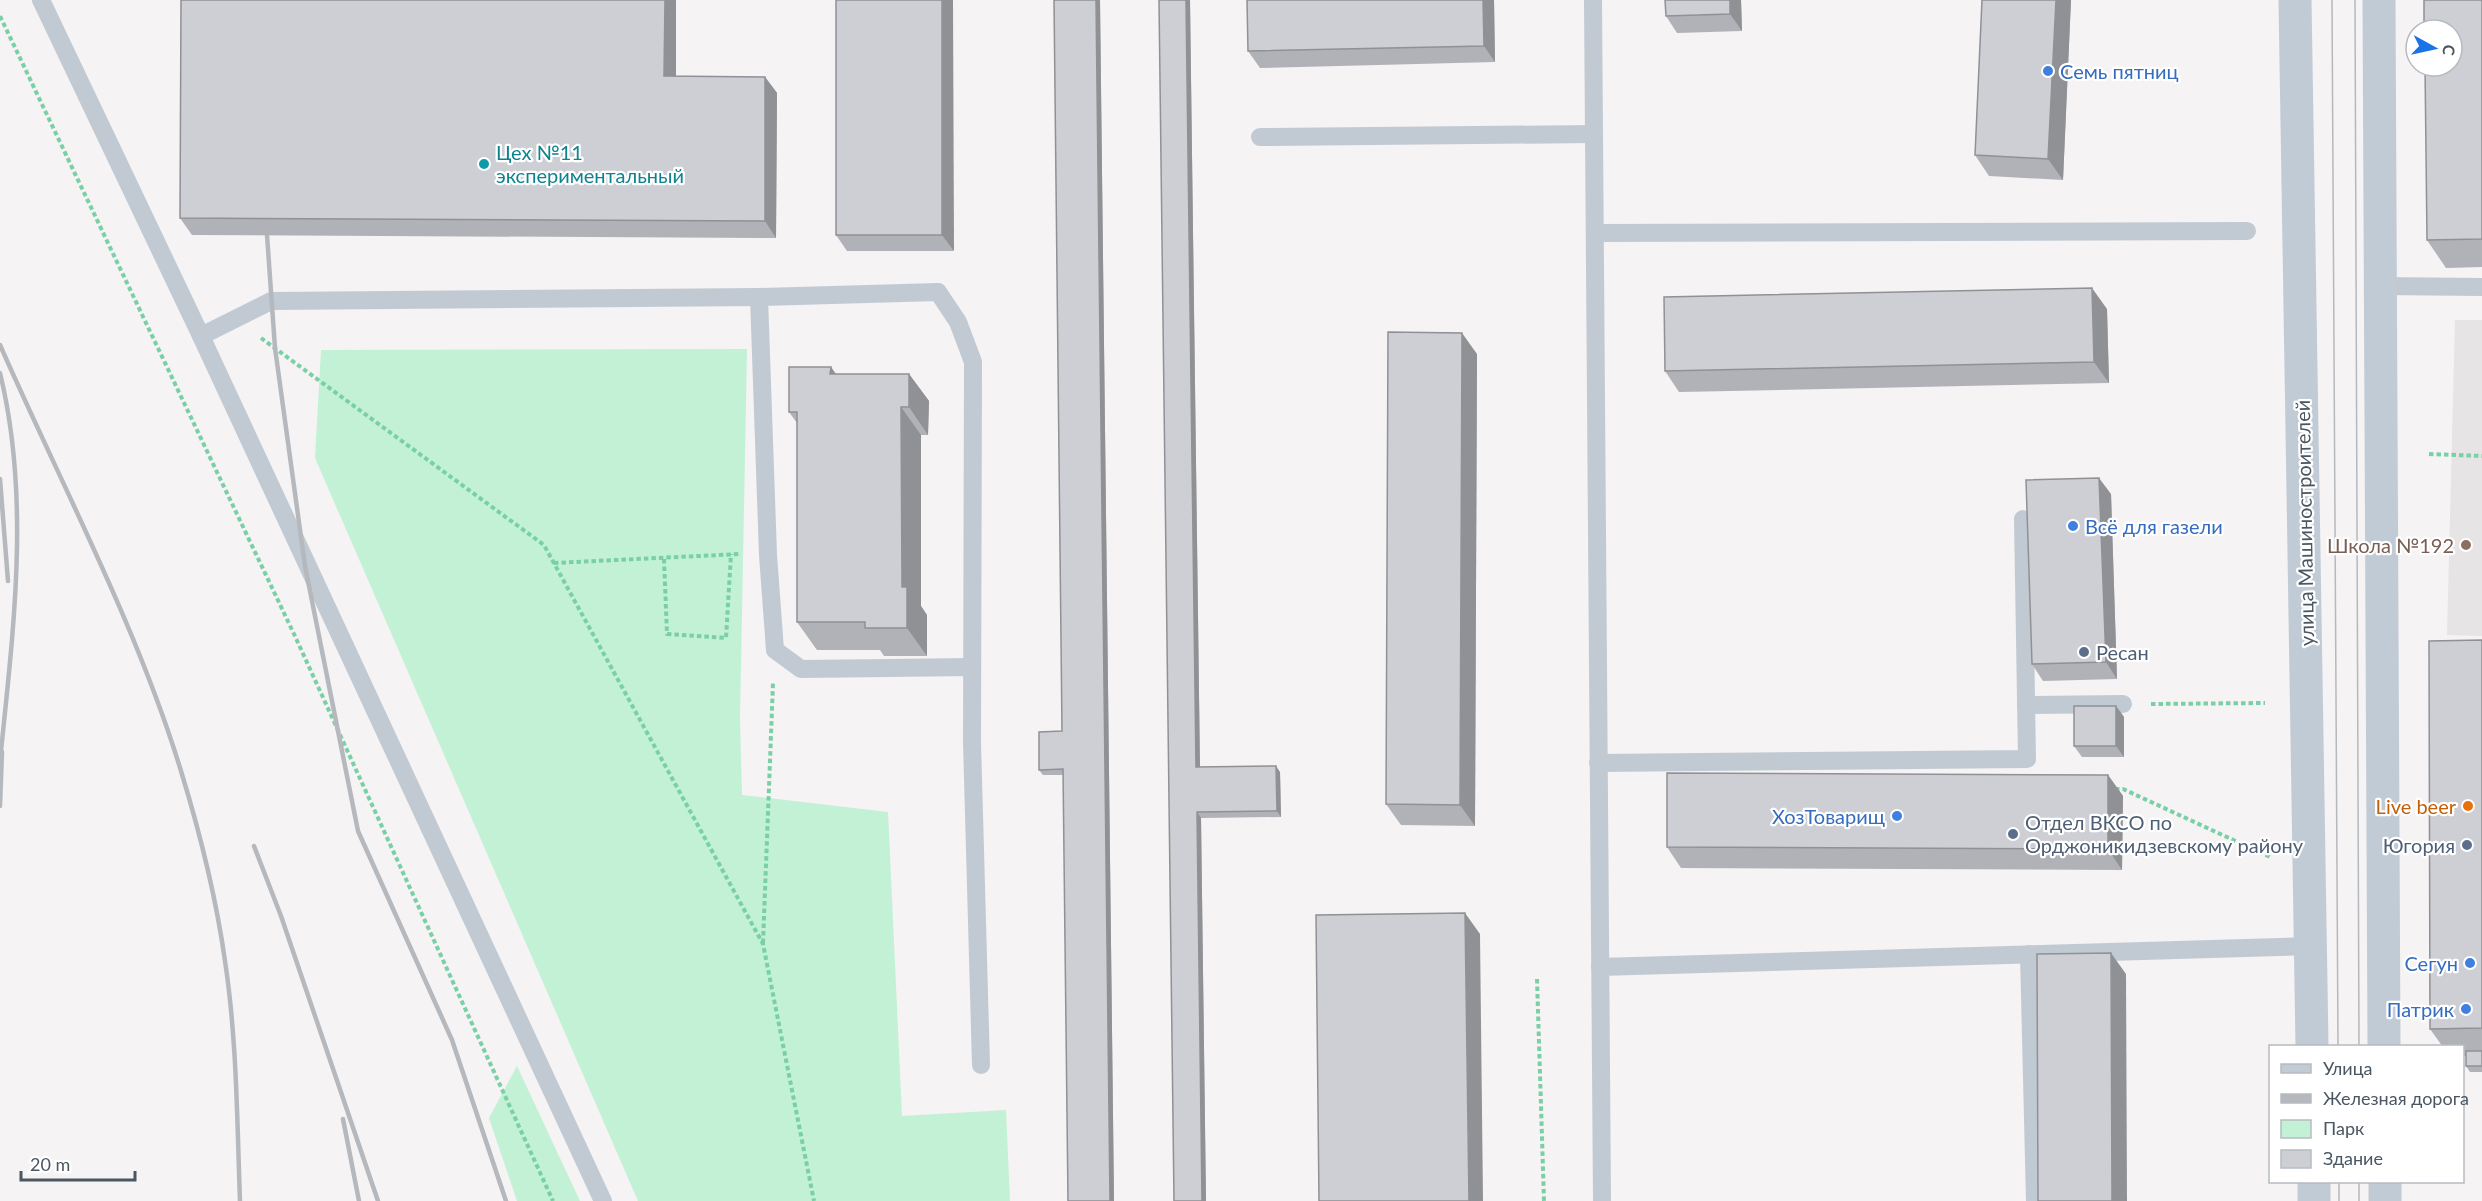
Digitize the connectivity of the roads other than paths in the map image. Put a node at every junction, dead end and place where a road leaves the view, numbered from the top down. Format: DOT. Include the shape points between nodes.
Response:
graph roads {
  1 [pos="41,0"];
  2 [pos="1593,0"];
  3 [pos="2295,0"];
  4 [pos="2379,0"];
  5 [pos="1594,134"];
  6 [pos="1260,137"];
  7 [pos="2247,231"];
  8 [pos="1595,233"];
  9 [pos="2380,286"];
  10 [pos="2482,287"];
  11 [pos="759,297"];
  12 [pos="201,336"];
  13 [pos="2023,519"];
  14 [pos="972,667"];
  15 [pos="2123,704"];
  16 [pos="2026,705"];
  17 [pos="1598,763"];
  18 [pos="2311,946"];
  19 [pos="2029,954"];
  20 [pos="1600,967"];
  21 [pos="2312,1045"];
  22 [pos="2384,1045"];
  23 [pos="981,1065"];
  24 [pos="2314,1183"];
  25 [pos="2385,1183"];
  26 [pos="603,1201"];
  27 [pos="1602,1201"];
  28 [pos="2035,1201"];
  29 [pos="2314,1201"];
  30 [pos="2385,1201"];
  1 -- 12 [label="lane"];
  2 -- 5 [label="lane"];
  3 -- 18 [label="main road, улица Машиностроителей"];
  4 -- 9 [label="main road"];
  5 -- 6 [label="lane"];
  5 -- 8 [label="lane"];
  7 -- 8 [label="lane"];
  8 -- 17 [label="lane"];
  9 -- 10 [label="lane"];
  9 -- 22 [label="main road"];
  11 -- 12 [label="lane" via="272,301"];
  11 -- 14 [label="lane" via="775,650 801,669"];
  11 -- 14 [label="lane" via="938,291 958,322 973,362"];
  12 -- 26 [label="lane"];
  13 -- 16 [label="lane"];
  14 -- 23 [label="lane"];
  15 -- 16 [label="lane"];
  16 -- 17 [label="lane" via="2027,759"];
  17 -- 20 [label="lane"];
  18 -- 19 [label="lane"];
  18 -- 21 [label="main road, улица Машиностроителей"];
  19 -- 20 [label="lane"];
  19 -- 28 [label="lane"];
  20 -- 27 [label="lane"];
  24 -- 29 [label="main road"];
  25 -- 30 [label="main road"];
}
